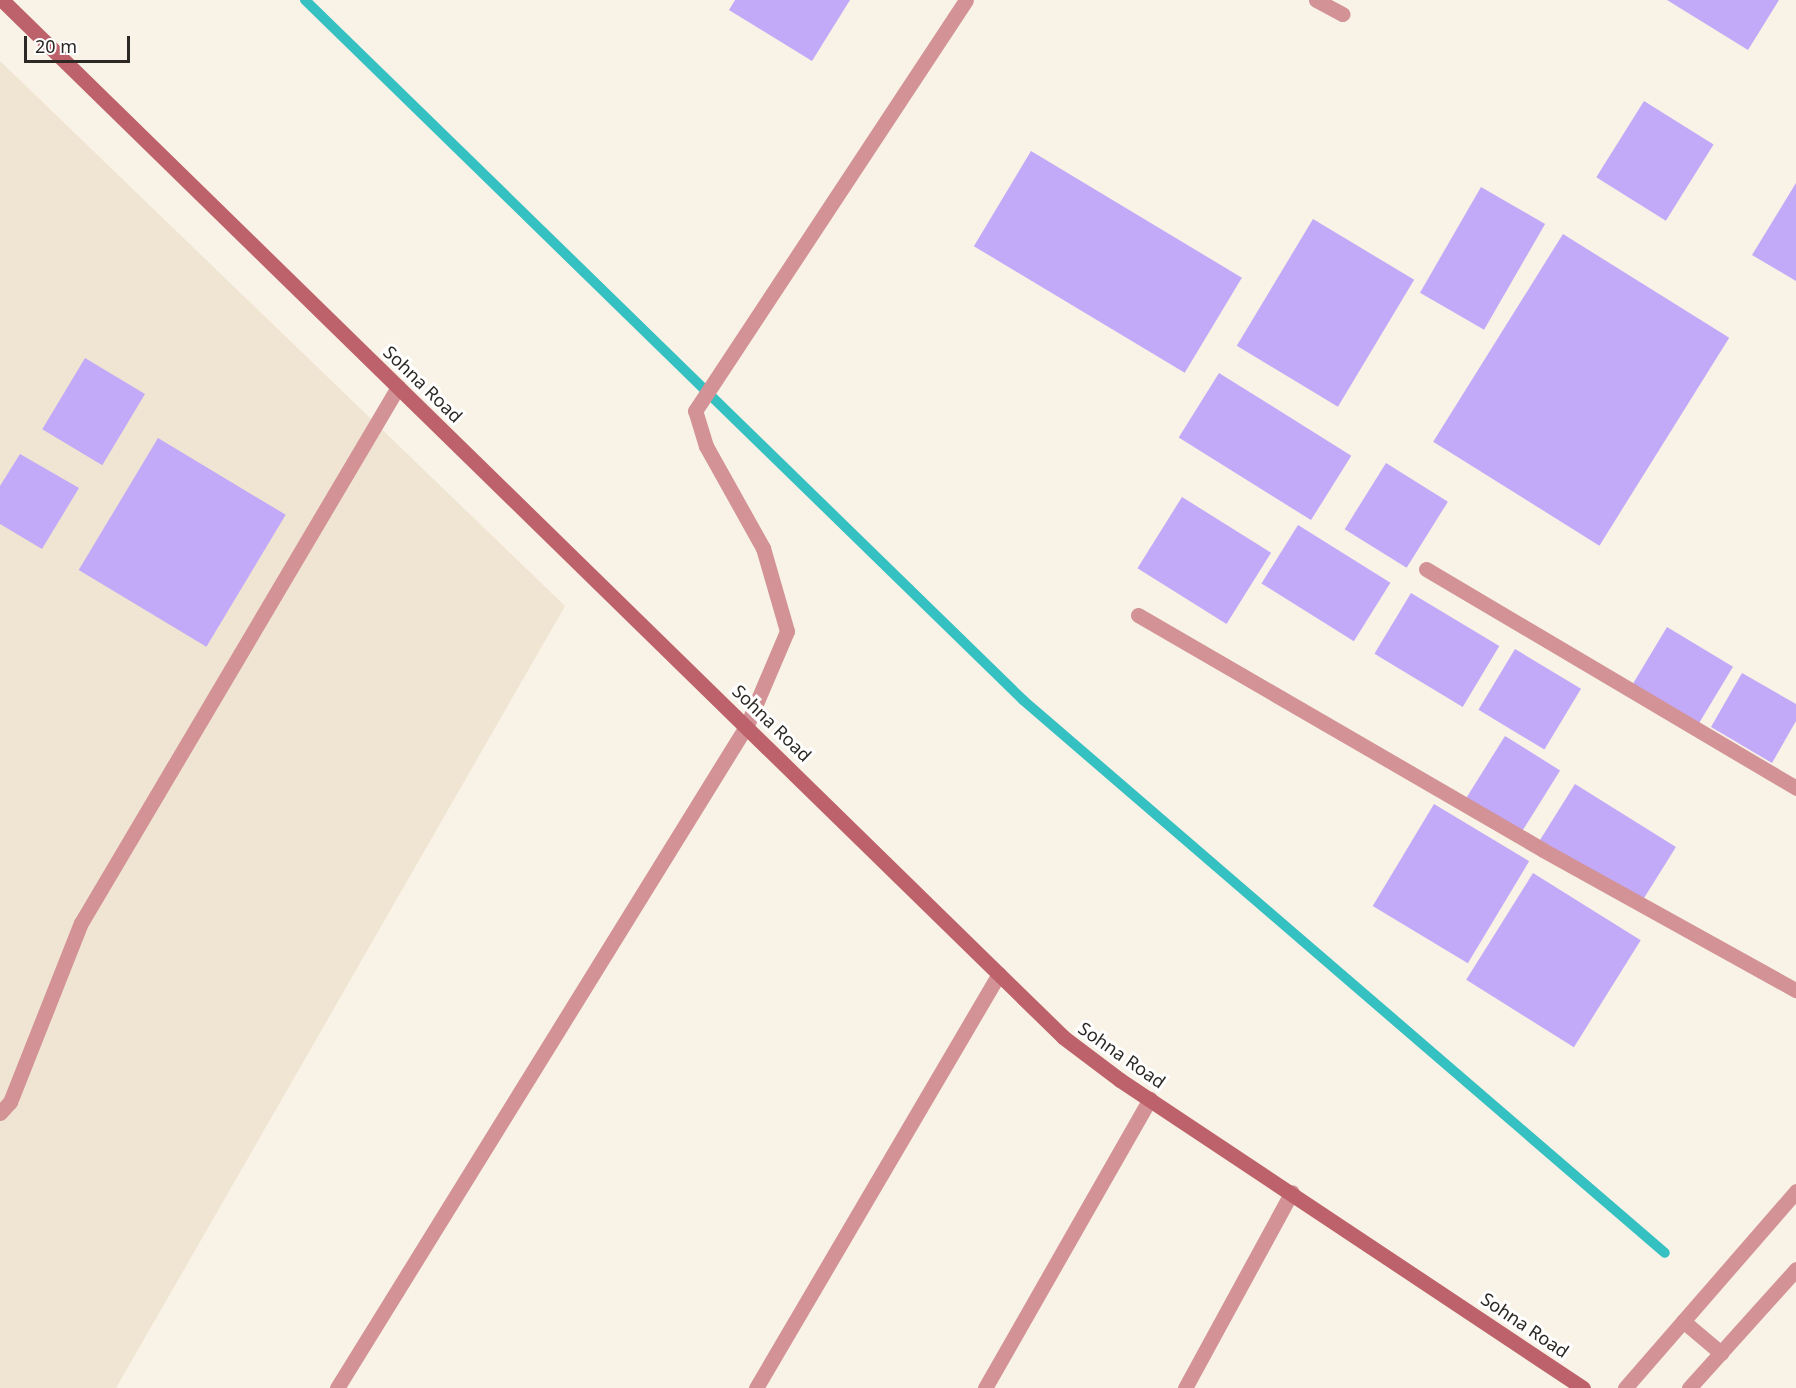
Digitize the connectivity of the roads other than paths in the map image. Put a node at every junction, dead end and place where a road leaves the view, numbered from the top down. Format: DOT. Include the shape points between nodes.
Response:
graph roads {
  1 [pos="2,0"];
  2 [pos="966,0"];
  3 [pos="1316,0"];
  4 [pos="1342,14"];
  5 [pos="398,387"];
  6 [pos="1426,569"];
  7 [pos="1138,615"];
  8 [pos="747,725"];
  9 [pos="1796,788"];
  10 [pos="999,974"];
  11 [pos="1796,990"];
  12 [pos="1150,1099"];
  13 [pos="0,1113"];
  14 [pos="1796,1191"];
  15 [pos="1292,1192"];
  16 [pos="1796,1269"];
  17 [pos="1683,1321"];
  18 [pos="1721,1353"];
  19 [pos="337,1388"];
  20 [pos="756,1388"];
  21 [pos="985,1388"];
  22 [pos="1185,1388"];
  23 [pos="1583,1388"];
  24 [pos="1625,1388"];
  25 [pos="1689,1388"];
  1 -- 5 [label="main road, Sohna Road"];
  2 -- 8 [label="street" via="695,411 706,446 763,548 787,631"];
  3 -- 4 [label="street"];
  5 -- 8 [label="main road, Sohna Road"];
  5 -- 13 [label="street" via="81,923 10,1102"];
  6 -- 9 [label="street"];
  7 -- 11 [label="street" via="1553,856"];
  8 -- 10 [label="main road, Sohna Road"];
  8 -- 19 [label="street"];
  10 -- 12 [label="main road, Sohna Road" via="1063,1037"];
  10 -- 20 [label="street"];
  12 -- 15 [label="main road, Sohna Road"];
  12 -- 21 [label="street"];
  14 -- 17 [label="street"];
  15 -- 22 [label="street"];
  15 -- 23 [label="main road, Sohna Road"];
  16 -- 18 [label="street"];
  17 -- 18 [label="street"];
  17 -- 24 [label="street"];
  18 -- 25 [label="street"];
}
